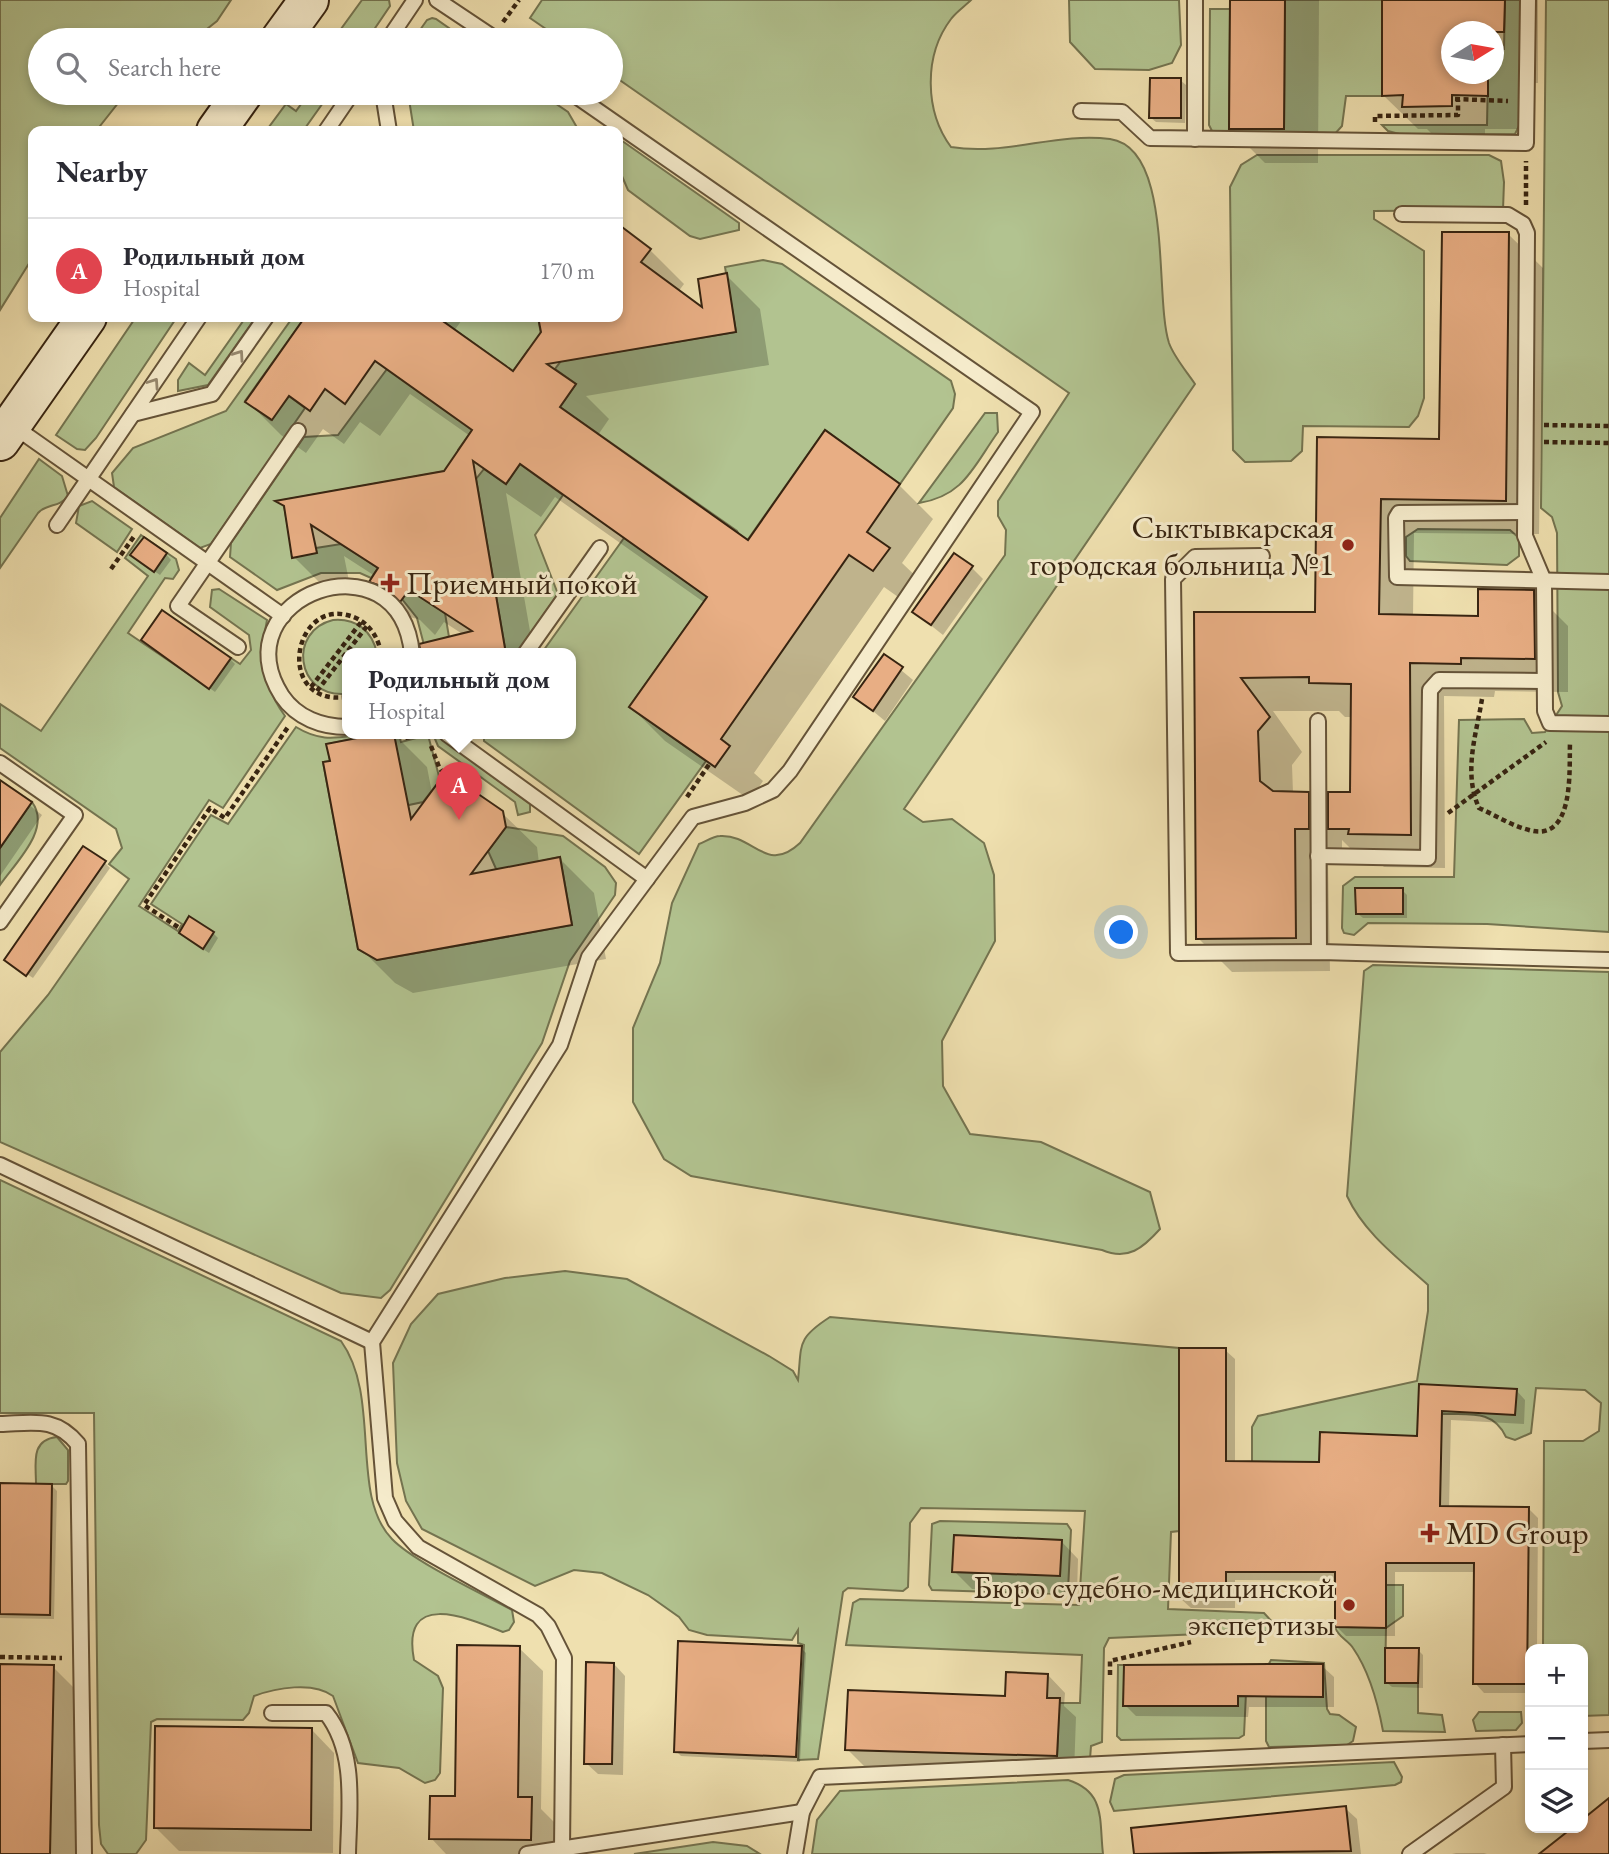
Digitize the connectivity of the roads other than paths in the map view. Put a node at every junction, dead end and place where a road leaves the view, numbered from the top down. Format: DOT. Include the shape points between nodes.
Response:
graph roads {
  1 [pos="309,0"];
  2 [pos="415,0"];
  3 [pos="437,0"];
  4 [pos="1195,0"];
  5 [pos="1528,0"];
  6 [pos="289,28"];
  7 [pos="396,28"];
  8 [pos="479,28"];
  9 [pos="234,105"];
  10 [pos="344,105"];
  11 [pos="385,105"];
  12 [pos="589,105"];
  13 [pos="1081,111"];
  14 [pos="220,126"];
  15 [pos="329,126"];
  16 [pos="388,126"];
  17 [pos="620,126"];
  18 [pos="623,128"];
  19 [pos="1195,139"];
  20 [pos="1402,214"];
  21 [pos="83,322"];
  22 [pos="196,322"];
  23 [pos="262,322"];
  24 [pos="133,414"];
  25 [pos="299,431"];
  26 [pos="6,433"];
  27 [pos="88,480"];
  28 [pos="1525,512"];
  29 [pos="57,525"];
  30 [pos="600,548"];
  31 [pos="1262,556"];
  32 [pos="208,564"];
  33 [pos="1544,582"];
  34 [pos="1609,582"];
  35 [pos="283,616"];
  36 [pos="238,647"];
  37 [pos="410,648"];
  38 [pos="529,648"];
  39 [pos="1543,681"];
  40 [pos="1318,721"];
  41 [pos="1609,724"];
  42 [pos="342,726"];
  43 [pos="465,739"];
  44 [pos="0,763"];
  45 [pos="1318,856"];
  46 [pos="647,880"];
  47 [pos="0,922"];
  48 [pos="1319,952"];
  49 [pos="1609,960"];
  50 [pos="0,1165"];
  51 [pos="372,1342"];
  52 [pos="0,1424"];
  53 [pos="272,1713"];
  54 [pos="1609,1740"];
  55 [pos="1588,1741"];
  56 [pos="1525,1744"];
  57 [pos="1503,1745"];
  58 [pos="802,1812"];
  59 [pos="562,1849"];
  60 [pos="85,1854"];
  61 [pos="348,1854"];
  62 [pos="527,1854"];
  63 [pos="795,1854"];
  64 [pos="1410,1854"];
  1 -- 6 [label="street"];
  2 -- 7 [label="lane"];
  3 -- 8 [label="lane"];
  4 -- 19 [label="lane"];
  5 -- 19 [label="lane" via="1526,142"];
  9 -- 14 [label="street"];
  10 -- 15 [label="lane"];
  11 -- 16 [label="lane"];
  12 -- 17 [label="lane"];
  13 -- 19 [label="lane" via="1122,113 1150,138"];
  18 -- 46 [label="lane" via="1032,412 790,771 773,790 693,817"];
  20 -- 28 [label="lane" via="1508,215 1525,229"];
  21 -- 26 [label="street"];
  24 -- 22 [label="lane, one-way"];
  24 -- 23 [label="lane, one-way" via="212,394"];
  24 -- 27 [label="lane"];
  25 -- 32 [label="lane"];
  26 -- 27 [label="lane"];
  27 -- 29 [label="lane"];
  27 -- 32 [label="lane"];
  28 -- 33 [label="lane" via="1525,536"];
  28 -- 33 [label="lane" via="1399,513 1397,577"];
  30 -- 38 [label="lane"];
  31 -- 48 [label="lane" via="1195,557 1173,579 1178,953"];
  32 -- 35 [label="lane"];
  32 -- 36 [label="lane" via="178,606"];
  33 -- 34 [label="lane"];
  33 -- 39 [label="lane"];
  35 -- 37 [label="lane" via="300,598 322,588 365,589 402,621"];
  35 -- 42 [label="lane" via="271,644 271,668 283,698 316,722"];
  39 -- 41 [label="lane" via="1550,723"];
  39 -- 45 [label="lane" via="1440,680 1430,690 1428,858"];
  40 -- 45 [label="lane"];
  43 -- 46 [label="lane"];
  44 -- 47 [label="lane" via="75,816"];
  45 -- 48 [label="lane"];
  46 -- 51 [label="lane" via="589,957 560,1045"];
  48 -- 49 [label="lane"];
  50 -- 51 [label="lane"];
  51 -- 59 [label="lane" via="385,1498 395,1521 418,1547 538,1615 564,1658"];
  52 -- 60 [label="lane" via="49,1423 65,1429 78,1444"];
  53 -- 61 [label="lane" via="326,1713 333,1722 350,1774"];
  54 -- 55 [label="lane"];
  56 -- 57 [label="lane"];
  57 -- 58 [label="lane" via="820,1777"];
  57 -- 64 [label="lane" via="1504,1787"];
  58 -- 59 [label="lane"];
  58 -- 63 [label="lane"];
  59 -- 62 [label="lane"];
}
